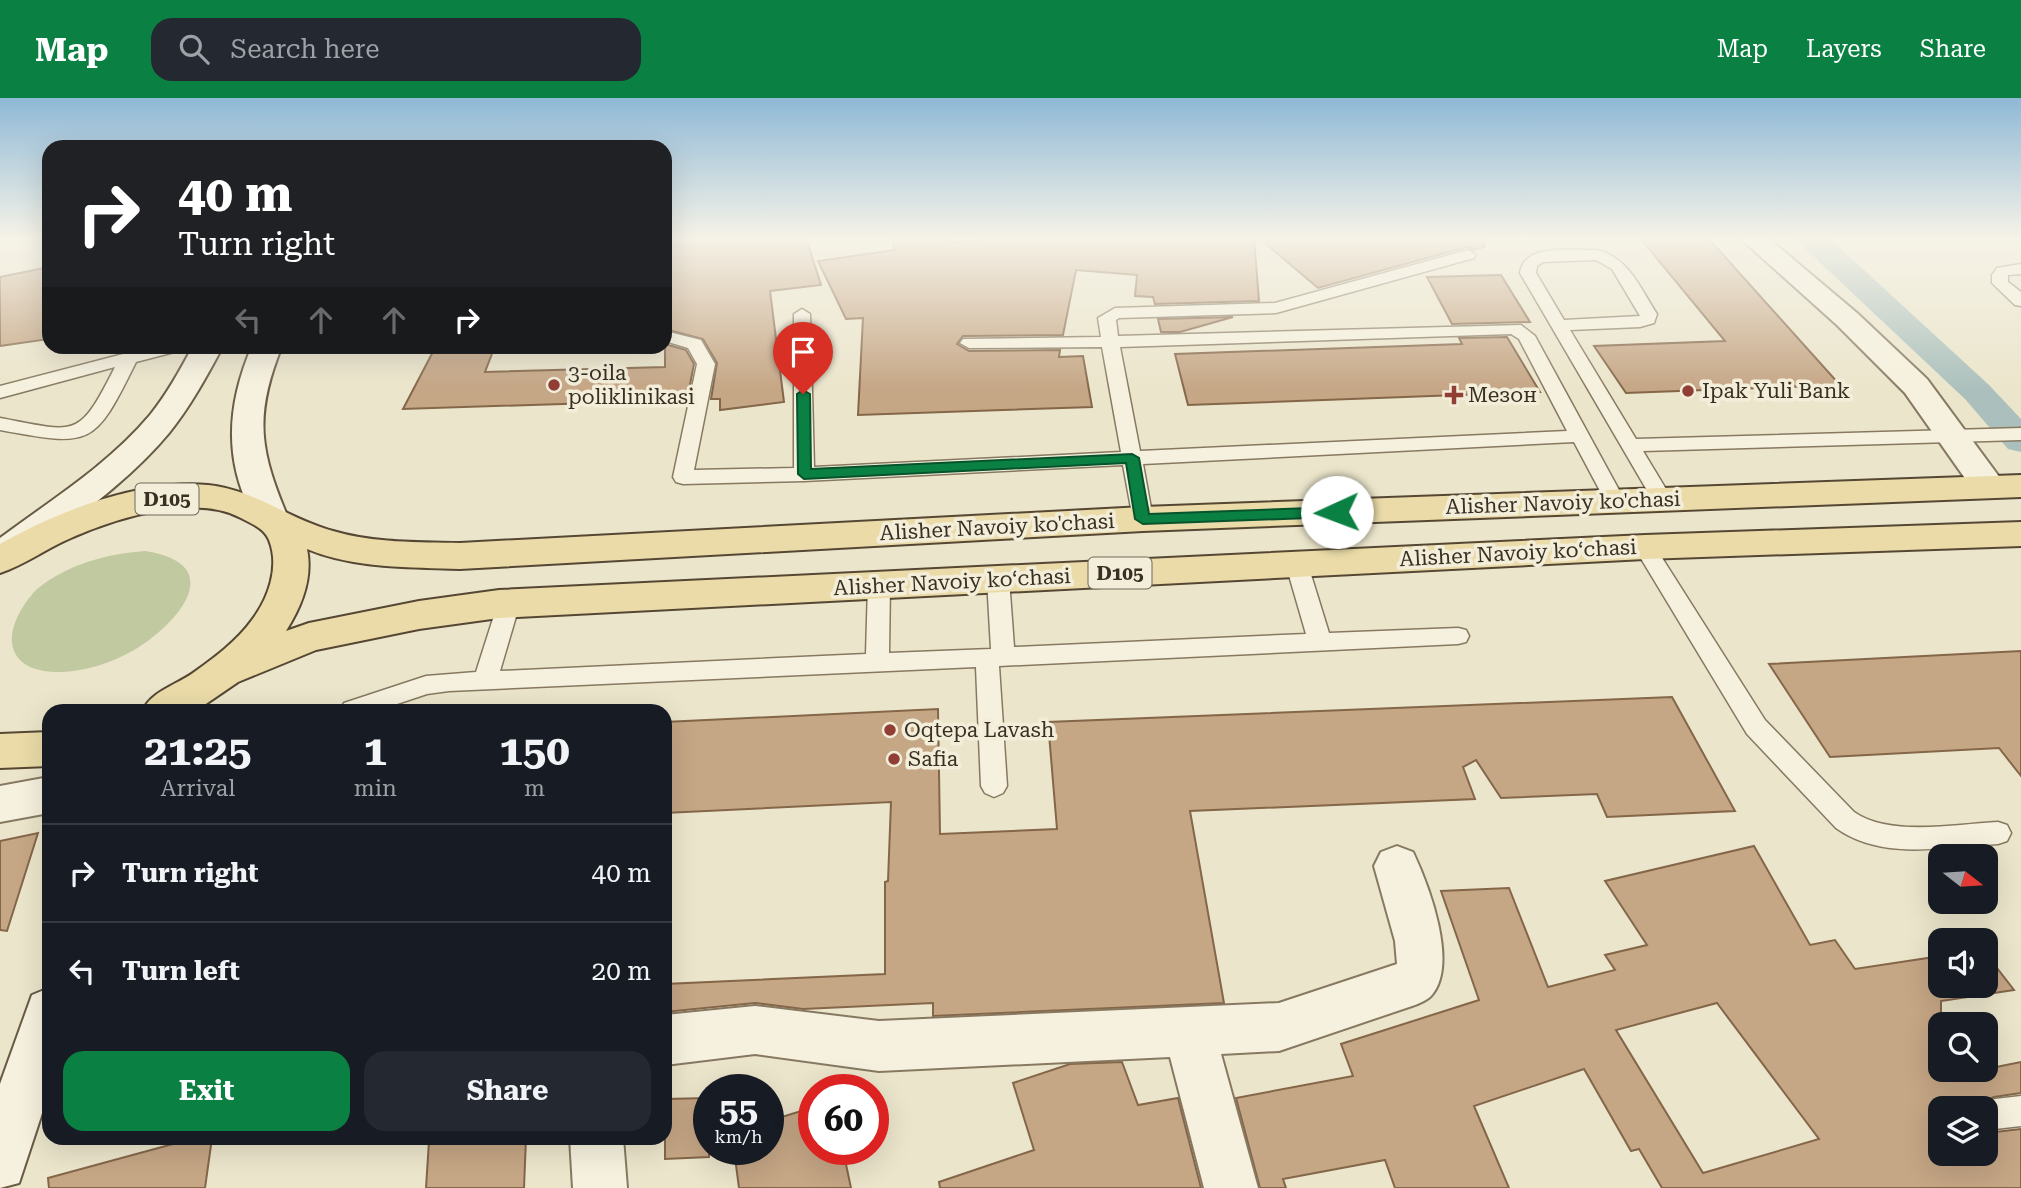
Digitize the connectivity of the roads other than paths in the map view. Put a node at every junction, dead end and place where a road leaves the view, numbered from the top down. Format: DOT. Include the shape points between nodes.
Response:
graph roads {
  1 [pos="1343,289"];
  2 [pos="1538,289"];
  3 [pos="1633,289"];
  4 [pos="1812,289"];
  5 [pos="2007,289"];
  6 [pos="2021,301"];
  7 [pos="802,314"];
  8 [pos="1559,325"];
  9 [pos="672,338"];
  10 [pos="1110,342"];
  11 [pos="970,343"];
  12 [pos="142,354"];
  13 [pos="204,354"];
  14 [pos="263,354"];
  15 [pos="129,358"];
  16 [pos="0,391"];
  17 [pos="0,424"];
  18 [pos="2021,434"];
  19 [pos="1580,436"];
  20 [pos="1953,436"];
  21 [pos="1988,436"];
  22 [pos="1630,445"];
  23 [pos="1132,458"];
  24 [pos="804,474"];
  25 [pos="2006,486"];
  26 [pos="1662,499"];
  27 [pos="1615,501"];
  28 [pos="1143,519"];
  29 [pos="272,520"];
  30 [pos="2021,534"];
  31 [pos="1645,547"];
  32 [pos="0,558"];
  33 [pos="1297,565"];
  34 [pos="998,579"];
  35 [pos="878,585"];
  36 [pos="509,603"];
  37 [pos="1458,636"];
  38 [pos="1320,642"];
  39 [pos="995,657"];
  40 [pos="877,662"];
  41 [pos="228,670"];
  42 [pos="485,680"];
  43 [pos="175,704"];
  44 [pos="370,704"];
  45 [pos="42,749"];
  46 [pos="0,751"];
  47 [pos="994,786"];
  48 [pos="42,796"];
  49 [pos="0,804"];
  50 [pos="1998,833"];
  51 [pos="1397,866"];
  52 [pos="1189,1031"];
  53 [pos="672,1039"];
  54 [pos="42,1053"];
  55 [pos="33,1105"];
  56 [pos="597,1145"];
  57 [pos="0,1164"];
  58 [pos="600,1188"];
  59 [pos="1231,1188"];
  1 -- 10 [label="lane" via="1276,307 1115,313 1107,318"];
  2 -- 8 [label="lane"];
  3 -- 8 [label="lane" via="1648,319"];
  4 -- 20 [label="street" via="1916,386"];
  5 -- 6 [label="lane"];
  7 -- 24 [label="lane"];
  8 -- 22 [label="lane"];
  9 -- 24 [label="lane" via="695,344 706,364 683,477"];
  10 -- 11 [label="lane"];
  10 -- 19 [label="lane" via="1516,329 1526,336"];
  10 -- 23 [label="lane"];
  12 -- 15 [label="lane"];
  13 -- 32 [label="street" via="155,428 107,473"];
  14 -- 29 [label="street" via="245,413 257,484"];
  15 -- 16 [label="lane"];
  15 -- 17 [label="lane" via="95,418 78,433"];
  18 -- 21 [label="lane"];
  19 -- 23 [label="lane"];
  19 -- 27 [label="lane"];
  20 -- 21 [label="lane"];
  20 -- 22 [label="lane"];
  20 -- 25 [label="street"];
  22 -- 26 [label="lane"];
  23 -- 24 [label="lane"];
  23 -- 28 [label="lane"];
  25 -- 26 [label="main road, Alisher Navoiy ko'chasi / D105"];
  26 -- 27 [label="main road, Alisher Navoiy ko'chasi / D105"];
  27 -- 28 [label="main road, Alisher Navoiy ko'chasi / D105"];
  28 -- 29 [label="main road, Alisher Navoiy ko'chasi / D105" via="460,556 394,554 327,543"];
  29 -- 32 [label="main road, D105" via="239,503 196,497 144,501 88,515"];
  29 -- 41 [label="main road, D105" via="292,547 291,584 270,626"];
  30 -- 31 [label="main road, Alisher Navoiy koʻchasi / D105"];
  31 -- 33 [label="main road, Alisher Navoiy koʻchasi / D105"];
  31 -- 50 [label="lane" via="1756,727 1845,820 1859,830 1891,838"];
  33 -- 34 [label="main road, Alisher Navoiy koʻchasi / D105"];
  33 -- 38 [label="lane"];
  34 -- 35 [label="main road, Alisher Navoiy koʻchasi / D105"];
  34 -- 39 [label="lane"];
  35 -- 36 [label="main road, Alisher Navoiy koʻchasi / D105"];
  35 -- 40 [label="lane"];
  36 -- 41 [label="main road, Alisher Navoiy koʻchasi / D105" via="309,637"];
  36 -- 42 [label="lane"];
  37 -- 38 [label="lane"];
  38 -- 39 [label="lane"];
  39 -- 40 [label="lane"];
  39 -- 47 [label="lane"];
  40 -- 42 [label="lane"];
  41 -- 43 [label="main road, D105"];
  42 -- 44 [label="lane" via="426,685"];
  45 -- 46 [label="main road"];
  48 -- 49 [label="street"];
  51 -- 52 [label="street" via="1419,941 1421,964 1414,980 1279,1027"];
  52 -- 53 [label="street" via="879,1046 755,1030"];
  52 -- 59 [label="street"];
  54 -- 55 [label="street"];
  55 -- 57 [label="street"];
  56 -- 58 [label="street"];
}
